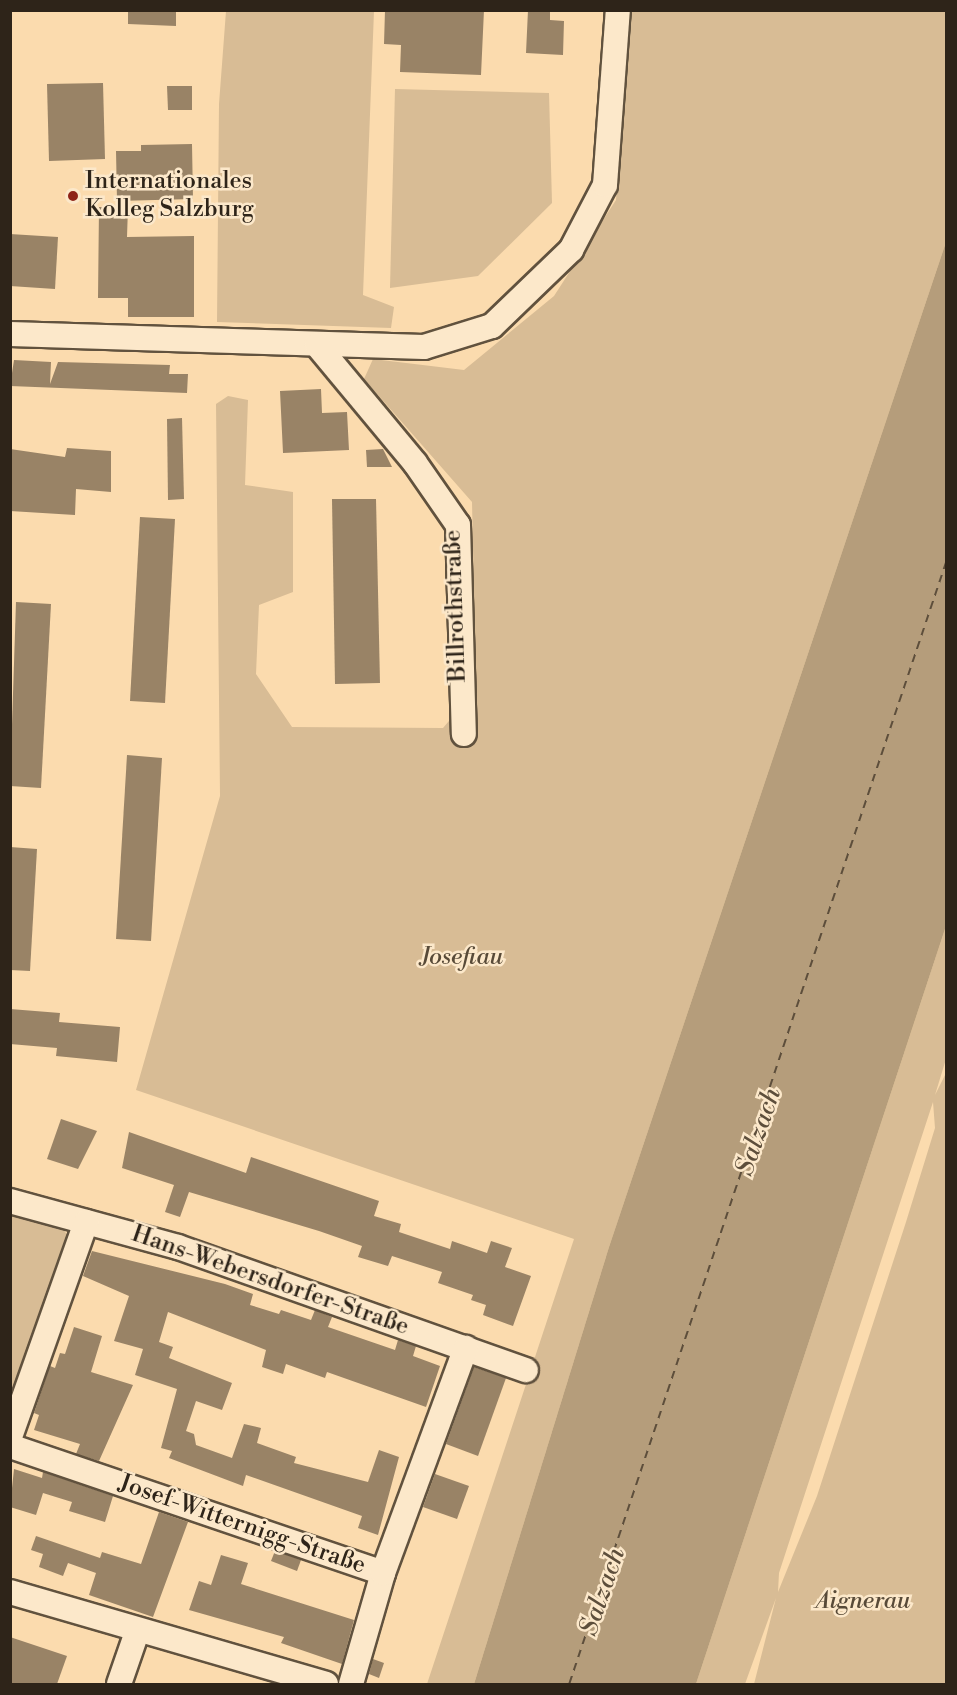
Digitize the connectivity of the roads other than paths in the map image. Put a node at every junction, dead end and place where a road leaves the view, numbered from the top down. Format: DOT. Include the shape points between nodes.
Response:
graph roads {
  1 [pos="618,10"];
  2 [pos="10,334"];
  3 [pos="316,345"];
  4 [pos="464,734"];
  5 [pos="10,1201"];
  6 [pos="86,1221"];
  7 [pos="466,1348"];
  8 [pos="526,1370"];
  9 [pos="10,1437"];
  10 [pos="10,1446"];
  11 [pos="383,1573"];
  12 [pos="10,1592"];
  13 [pos="137,1632"];
  14 [pos="119,1684"];
  15 [pos="326,1684"];
  16 [pos="351,1684"];
  1 -- 3 [label="street" via="605,185 571,250 492,326 424,347"];
  2 -- 3 [label="street" via="216,337"];
  3 -- 4 [label="street, Billrothstraße" via="416,463 458,525"];
  5 -- 6 [label="street, Hans-Webersdorfer-Straße"];
  6 -- 7 [label="street, Hans-Webersdorfer-Straße" via="178,1247"];
  6 -- 9 [label="street"];
  7 -- 8 [label="street, Hans-Webersdorfer-Straße"];
  7 -- 11 [label="street, Josef-Witternigg-Straße"];
  10 -- 11 [label="street, Josef-Witternigg-Straße"];
  11 -- 16 [label="street"];
  12 -- 13 [label="street"];
  13 -- 14 [label="street"];
  13 -- 15 [label="street" via="173,1636"];
}
